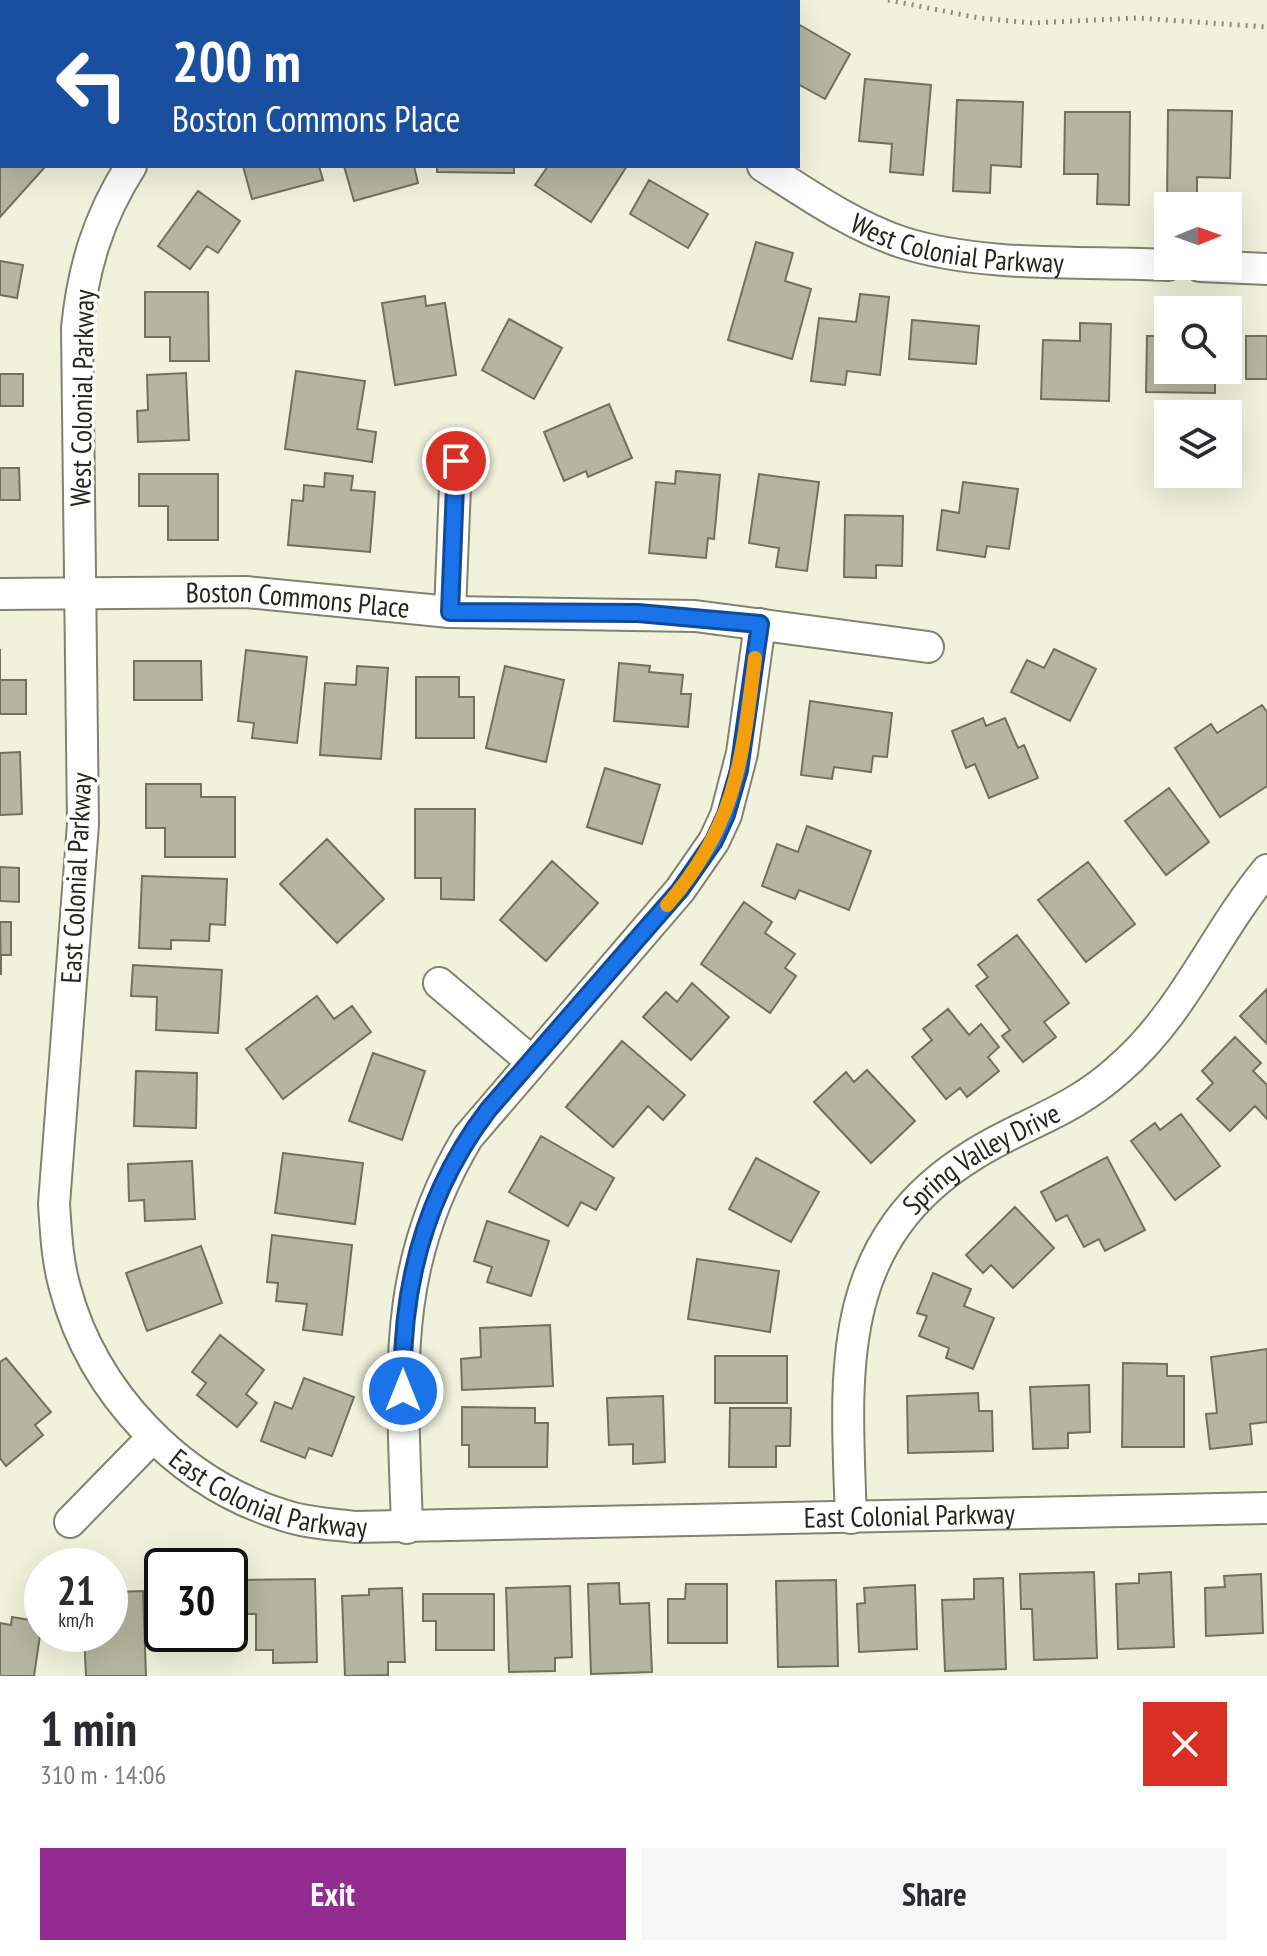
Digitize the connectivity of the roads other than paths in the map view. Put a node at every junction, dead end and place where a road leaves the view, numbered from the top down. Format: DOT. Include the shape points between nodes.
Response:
graph roads {
  1 [pos="130,168"];
  2 [pos="766,168"];
  3 [pos="1154,264"];
  4 [pos="1242,268"];
  5 [pos="1267,269"];
  6 [pos="456,461"];
  7 [pos="80,593"];
  8 [pos="0,594"];
  9 [pos="450,612"];
  10 [pos="760,624"];
  11 [pos="928,647"];
  12 [pos="1267,870"];
  13 [pos="439,983"];
  14 [pos="531,1061"];
  15 [pos="153,1437"];
  16 [pos="1267,1508"];
  17 [pos="851,1518"];
  18 [pos="70,1522"];
  19 [pos="407,1528"];
  1 -- 7 [label="street, West Colonial Parkway" via="92,241 82,281 77,328"];
  2 -- 3 [label="street, West Colonial Parkway" via="856,223 953,255"];
  4 -- 5 [label="street"];
  6 -- 9 [label="street"];
  7 -- 8 [label="street, Boston Commons Place"];
  7 -- 9 [label="street, Boston Commons Place" via="246,592"];
  7 -- 15 [label="street, East Colonial Parkway" via="83,824 55,1163 57,1253 88,1350"];
  9 -- 10 [label="street, Boston Commons Place" via="638,613"];
  10 -- 11 [label="street, Boston Commons Place"];
  10 -- 14 [label="street" via="740,764 714,841 680,890"];
  12 -- 17 [label="street, Spring Valley Drive" via="1141,1049 1066,1108 951,1170 906,1212 887,1240 861,1296 849,1354"];
  13 -- 14 [label="street"];
  14 -- 19 [label="street" via="455,1157 415,1255 403,1351"];
  15 -- 18 [label="street"];
  15 -- 19 [label="street, East Colonial Parkway" via="214,1484 284,1516 355,1527"];
  16 -- 17 [label="street, East Colonial Parkway"];
  17 -- 19 [label="street, East Colonial Parkway"];
}
